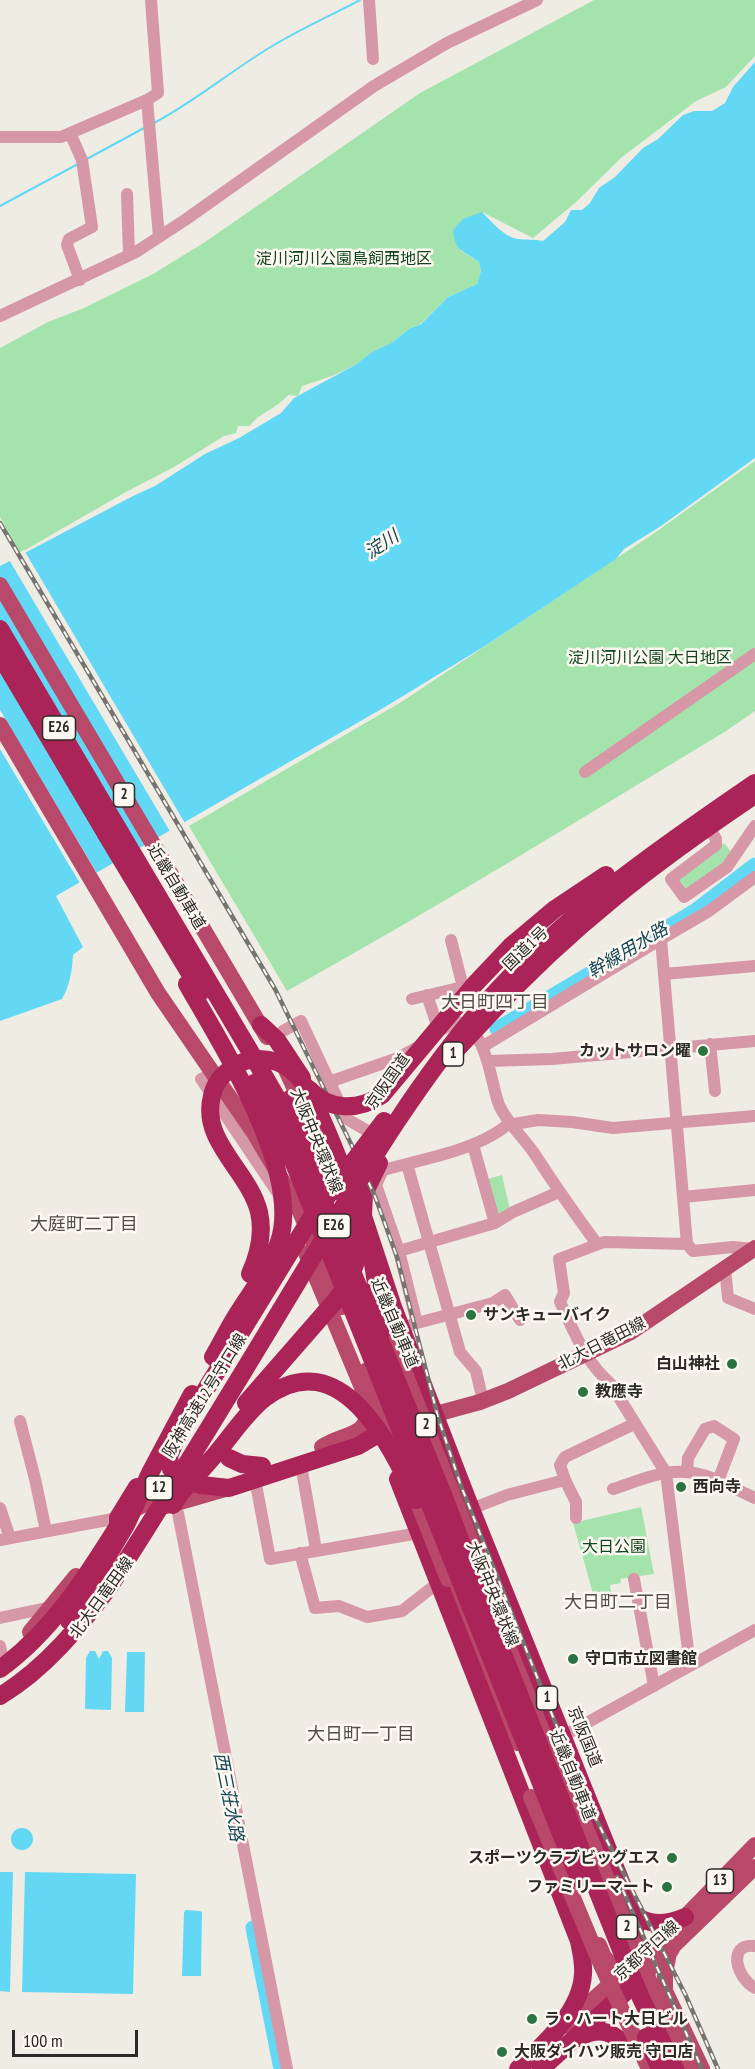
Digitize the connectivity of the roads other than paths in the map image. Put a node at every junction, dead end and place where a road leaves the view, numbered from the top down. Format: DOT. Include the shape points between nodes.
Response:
graph roads {
  1 [pos="151,0"];
  2 [pos="369,0"];
  3 [pos="537,0"];
  4 [pos="373,59"];
  5 [pos="147,100"];
  6 [pos="70,133"];
  7 [pos="0,137"];
  8 [pos="128,194"];
  9 [pos="159,237"];
  10 [pos="129,255"];
  11 [pos="80,280"];
  12 [pos="0,316"];
  13 [pos="0,585"];
  14 [pos="0,629"];
  15 [pos="755,654"];
  16 [pos="0,656"];
  17 [pos="0,725"];
  18 [pos="755,770"];
  19 [pos="585,772"];
  20 [pos="755,783"];
  21 [pos="755,801"];
  22 [pos="715,822"];
  23 [pos="755,826"];
  24 [pos="129,873"];
  25 [pos="606,875"];
  26 [pos="755,877"];
  27 [pos="662,939"];
  28 [pos="451,940"];
  29 [pos="187,942"];
  30 [pos="755,966"];
  31 [pos="663,974"];
  32 [pos="463,987"];
  33 [pos="427,995"];
  34 [pos="412,999"];
  35 [pos="458,1022"];
  36 [pos="261,1025"];
  37 [pos="284,1031"];
  38 [pos="439,1031"];
  39 [pos="478,1040"];
  40 [pos="755,1041"];
  41 [pos="710,1044"];
  42 [pos="669,1048"];
  43 [pos="488,1061"];
  44 [pos="204,1077"];
  45 [pos="329,1082"];
  46 [pos="304,1091"];
  47 [pos="715,1091"];
  48 [pos="307,1114"];
  49 [pos="755,1116"];
  50 [pos="391,1119"];
  51 [pos="509,1123"];
  52 [pos="677,1124"];
  53 [pos="254,1133"];
  54 [pos="389,1144"];
  55 [pos="473,1145"];
  56 [pos="407,1164"];
  57 [pos="755,1191"];
  58 [pos="560,1192"];
  59 [pos="683,1197"];
  60 [pos="288,1209"];
  61 [pos="495,1223"];
  62 [pos="325,1225"];
  63 [pos="428,1242"];
  64 [pos="597,1244"];
  65 [pos="687,1244"];
  66 [pos="754,1248"];
  67 [pos="399,1251"];
  68 [pos="725,1268"];
  69 [pos="296,1275"];
  70 [pos="393,1307"];
  71 [pos="755,1309"];
  72 [pos="449,1315"];
  73 [pos="233,1320"];
  74 [pos="520,1320"];
  75 [pos="409,1326"];
  76 [pos="585,1354"];
  77 [pos="360,1382"];
  78 [pos="398,1383"];
  79 [pos="483,1401"];
  80 [pos="436,1414"];
  81 [pos="20,1421"];
  82 [pos="406,1424"];
  83 [pos="634,1424"];
  84 [pos="380,1432"];
  85 [pos="175,1439"];
  86 [pos="358,1446"];
  87 [pos="322,1447"];
  88 [pos="301,1465"];
  89 [pos="395,1471"];
  90 [pos="687,1472"];
  91 [pos="258,1473"];
  92 [pos="666,1473"];
  93 [pos="565,1480"];
  94 [pos="718,1481"];
  95 [pos="201,1485"];
  96 [pos="229,1488"];
  97 [pos="613,1489"];
  98 [pos="180,1494"];
  99 [pos="755,1498"];
  100 [pos="165,1506"];
  101 [pos="0,1508"];
  102 [pos="471,1509"];
  103 [pos="118,1518"];
  104 [pos="576,1518"];
  105 [pos="46,1531"];
  106 [pos="148,1531"];
  107 [pos="419,1533"];
  108 [pos="5,1539"];
  109 [pos="316,1550"];
  110 [pos="300,1553"];
  111 [pos="634,1579"];
  112 [pos="443,1580"];
  113 [pos="494,1582"];
  114 [pos="51,1607"];
  115 [pos="0,1618"];
  116 [pos="69,1621"];
  117 [pos="509,1628"];
  118 [pos="755,1630"];
  119 [pos="489,1653"];
  120 [pos="1,1658"];
  121 [pos="690,1666"];
  122 [pos="34,1672"];
  123 [pos="532,1676"];
  124 [pos="0,1682"];
  125 [pos="654,1686"];
  126 [pos="0,1696"];
  127 [pos="491,1702"];
  128 [pos="0,1704"];
  129 [pos="563,1736"];
  130 [pos="513,1762"];
  131 [pos="755,1845"];
  132 [pos="755,1867"];
  133 [pos="634,1914"];
  134 [pos="688,1921"];
  135 [pos="579,1941"];
  136 [pos="755,1946"];
  137 [pos="629,1976"];
  138 [pos="755,1988"];
  139 [pos="665,1991"];
  140 [pos="564,2049"];
  141 [pos="632,2050"];
  142 [pos="538,2061"];
  143 [pos="287,2069"];
  144 [pos="518,2069"];
  145 [pos="640,2069"];
  146 [pos="649,2069"];
  147 [pos="660,2069"];
  148 [pos="668,2069"];
  149 [pos="675,2069"];
  150 [pos="681,2069"];
  151 [pos="688,2069"];
  152 [pos="702,2069"];
  1 -- 5 [label="street" via="158,93"];
  2 -- 4 [label="street"];
  3 -- 9 [label="street" via="447,43 374,86"];
  5 -- 6 [label="street"];
  5 -- 9 [label="street"];
  6 -- 7 [label="street" via="61,137"];
  6 -- 11 [label="street" via="83,163 92,227 69,239 66,248"];
  8 -- 10 [label="street"];
  9 -- 10 [label="street"];
  10 -- 11 [label="street"];
  11 -- 12 [label="street"];
  13 -- 36 [label="main road, 2"];
  14 -- 29 [label="highway, 近畿自動車道 / E26, bridge"];
  15 -- 19 [label="street"];
  16 -- 24 [label="highway, 近畿自動車道 / E26, bridge"];
  17 -- 53 [label="main road, 2" via="158,993"];
  18 -- 25 [label="highway, 京阪国道 / 1"];
  20 -- 50 [label="highway, 京阪国道 / 1, bridge" via="647,857 547,941 493,996"];
  21 -- 22 [label="highway, 国道1号 / 1"];
  22 -- 23 [label="street" via="716,845 670,879 684,897 727,867"];
  22 -- 39 [label="highway, 国道1号 / 1" via="594,913 536,966"];
  24 -- 73 [label="highway, bridge" via="237,1074 261,1125 280,1184 284,1214 279,1241 270,1264"];
  24 -- 119 [label="highway, 近畿自動車道 / E26, bridge" via="252,1079 293,1161"];
  25 -- 46 [label="highway, 1, bridge" via="555,909 511,946 382,1095 363,1105 345,1107"];
  25 -- 50 [label="highway, 京阪国道 / 1" via="539,934 477,997 425,1062"];
  26 -- 27 [label="street"];
  27 -- 31 [label="street"];
  27 -- 39 [label="street"];
  28 -- 32 [label="street"];
  29 -- 78 [label="highway, 近畿自動車道 / E26, bridge" via="292,1128"];
  29 -- 98 [label="highway, bridge" via="237,1014 319,1149 348,1204 358,1243 354,1270 343,1291 217,1437"];
  30 -- 31 [label="street"];
  31 -- 42 [label="street"];
  32 -- 33 [label="street"];
  32 -- 35 [label="street" via="465,999"];
  33 -- 34 [label="street"];
  33 -- 38 [label="street"];
  35 -- 38 [label="street"];
  35 -- 39 [label="street"];
  36 -- 46 [label="highway, 1" via="277,1040"];
  37 -- 45 [label="street" via="301,1021"];
  38 -- 45 [label="street" via="398,1058"];
  39 -- 43 [label="street"];
  39 -- 54 [label="highway, 国道1号 / 1" via="439,1070"];
  40 -- 41 [label="street"];
  41 -- 42 [label="street"];
  41 -- 47 [label="street"];
  42 -- 43 [label="street"];
  42 -- 52 [label="street"];
  43 -- 51 [label="street" via="499,1105"];
  44 -- 60 [label="street"];
  45 -- 54 [label="street" via="347,1119"];
  46 -- 48 [label="main road, 大阪中央環状線 / 2"];
  46 -- 82 [label="main road" via="299,1144 304,1175"];
  48 -- 70 [label="highway"];
  48 -- 113 [label="main road, 大阪中央環状線 / 2, bridge" via="480,1564"];
  49 -- 52 [label="street"];
  50 -- 62 [label="highway, 1, bridge"];
  50 -- 85 [label="highway, 京阪国道 / 1, bridge" via="311,1218"];
  50 -- 91 [label="highway, 1, bridge" via="309,1283 222,1427 219,1441 228,1458"];
  51 -- 52 [label="street" via="561,1121 614,1128"];
  51 -- 55 [label="street"];
  51 -- 58 [label="street"];
  52 -- 59 [label="street"];
  53 -- 60 [label="main road"];
  53 -- 112 [label="main road, 2, bridge" via="297,1205 353,1333"];
  54 -- 70 [label="highway, 国道1号 / 1" via="368,1183 362,1206"];
  55 -- 56 [label="street"];
  55 -- 61 [label="street"];
  56 -- 63 [label="street"];
  56 -- 67 [label="street" via="384,1170 376,1185"];
  57 -- 59 [label="street"];
  58 -- 61 [label="street"];
  58 -- 64 [label="street"];
  59 -- 65 [label="street"];
  60 -- 77 [label="main road"];
  61 -- 63 [label="street"];
  62 -- 69 [label="highway, 12"];
  63 -- 67 [label="street"];
  63 -- 72 [label="street"];
  64 -- 65 [label="street"];
  64 -- 76 [label="street" via="559,1259 564,1293 560,1302"];
  65 -- 66 [label="street" via="693,1251"];
  66 -- 68 [label="main road, 北大日竜田線"];
  67 -- 75 [label="street"];
  68 -- 71 [label="street" via="728,1298"];
  68 -- 76 [label="main road, 北大日竜田線" via="630,1332"];
  69 -- 116 [label="highway, 阪神高速12号守口線 / 12, bridge" via="101,1580"];
  69 -- 122 [label="highway, 阪神高速12号守口線, bridge" via="110,1586"];
  70 -- 75 [label="highway, 国道1号 / 1"];
  72 -- 74 [label="street" via="493,1303 505,1295"];
  72 -- 75 [label="street"];
  72 -- 79 [label="street" via="460,1352 476,1371"];
  73 -- 78 [label="highway, bridge" via="259,1251 261,1224 248,1183 213,1131 210,1105 216,1084 226,1072 245,1061 268,1060 295,1073 309,1092 360,1210"];
  73 -- 116 [label="highway, bridge" via="126,1525"];
  75 -- 80 [label="highway, 国道1号 / 1"];
  76 -- 79 [label="main road, 北大日竜田線"];
  76 -- 83 [label="street" via="610,1383"];
  77 -- 84 [label="main road"];
  77 -- 87 [label="main road" via="368,1414 366,1423 360,1430"];
  78 -- 149 [label="highway, 近畿自動車道 / E26, bridge" via="623,1955"];
  79 -- 80 [label="main road, 北大日竜田線"];
  80 -- 82 [label="highway, 京阪国道 / 1"];
  80 -- 102 [label="highway, 京阪国道 / 1"];
  81 -- 105 [label="street"];
  82 -- 84 [label="highway, 京阪国道 / 1"];
  83 -- 92 [label="street"];
  83 -- 93 [label="street" via="565,1457 560,1465"];
  84 -- 86 [label="highway, 京阪国道 / 1"];
  84 -- 87 [label="highway, 京阪国道 / 1"];
  84 -- 89 [label="highway"];
  85 -- 95 [label="highway, 京阪国道 / 1" via="169,1456 171,1469 183,1480"];
  85 -- 103 [label="highway, 1" via="137,1485"];
  86 -- 88 [label="highway, 京阪国道 / 1"];
  86 -- 89 [label="highway" via="377,1448"];
  87 -- 91 [label="highway, 京阪国道 / 1"];
  88 -- 91 [label="highway, 京阪国道 / 1"];
  88 -- 109 [label="street"];
  89 -- 107 [label="highway"];
  90 -- 92 [label="street"];
  90 -- 94 [label="street"];
  90 -- 94 [label="street" via="688,1458 705,1429 714,1426 734,1439"];
  91 -- 95 [label="highway, 京阪国道 / 1"];
  91 -- 96 [label="highway, 京阪国道 / 1"];
  91 -- 110 [label="street" via="270,1559"];
  92 -- 97 [label="street"];
  92 -- 121 [label="street"];
  93 -- 102 [label="street"];
  93 -- 104 [label="street" via="575,1498"];
  94 -- 99 [label="street"];
  95 -- 96 [label="highway, 京阪国道 / 1"];
  95 -- 100 [label="main road"];
  96 -- 100 [label="main road"];
  98 -- 119 [label="highway, bridge" via="267,1397 295,1383 334,1388 363,1409 384,1438"];
  98 -- 122 [label="highway, bridge" via="135,1564 92,1620 65,1649"];
  100 -- 103 [label="main road"];
  100 -- 106 [label="main road, 北大日竜田線"];
  100 -- 143 [label="street"];
  101 -- 108 [label="street"];
  102 -- 113 [label="highway, 京阪国道 / 1"];
  103 -- 105 [label="street"];
  103 -- 114 [label="main road, 北大日竜田線" via="108,1526"];
  103 -- 120 [label="highway" via="118,1526 89,1572 51,1622 36,1639"];
  105 -- 108 [label="street"];
  106 -- 128 [label="main road, 北大日竜田線" via="89,1622"];
  106 -- 128 [label="highway" via="124,1578 98,1614 58,1660 24,1690"];
  107 -- 109 [label="street"];
  107 -- 112 [label="highway"];
  109 -- 110 [label="street"];
  110 -- 112 [label="street" via="315,1608 339,1606 367,1617 402,1611"];
  111 -- 125 [label="street"];
  112 -- 127 [label="highway"];
  113 -- 117 [label="main road, 大阪中央環状線"];
  113 -- 123 [label="highway, 京阪国道 / 1"];
  114 -- 115 [label="street"];
  114 -- 120 [label="main road, 北大日竜田線"];
  116 -- 124 [label="highway, 阪神高速12号守口線 / 12" via="42,1650"];
  117 -- 123 [label="main road"];
  117 -- 137 [label="main road" via="529,1708 626,1948"];
  118 -- 121 [label="street"];
  119 -- 147 [label="highway, 近畿自動車道 / E26, bridge" via="611,1959"];
  121 -- 125 [label="street"];
  122 -- 126 [label="highway, 阪神高速12号守口線, bridge"];
  123 -- 129 [label="highway, 京阪国道 / 1"];
  123 -- 151 [label="main road, 2, bridge" via="568,1785"];
  125 -- 129 [label="street"];
  127 -- 130 [label="highway"];
  127 -- 130 [label="main road"];
  127 -- 137 [label="main road" via="524,1756 604,1958"];
  129 -- 133 [label="highway, 京阪国道 / 1"];
  130 -- 135 [label="highway"];
  130 -- 146 [label="main road, 2, bridge"];
  131 -- 134 [label="main road, 京都守口線 / 13"];
  132 -- 134 [label="main road, 京都守口線 / 13"];
  133 -- 134 [label="highway" via="640,1920 659,1923"];
  133 -- 137 [label="highway, 京阪国道 / 1"];
  134 -- 137 [label="main road, 京都守口線 / 13"];
  134 -- 139 [label="main road" via="669,1953"];
  135 -- 137 [label="highway" via="596,1967"];
  135 -- 142 [label="highway" via="583,1974 579,1994"];
  136 -- 138 [label="street" via="742,1948 737,1960 738,1971"];
  137 -- 139 [label="main road" via="659,1979"];
  137 -- 140 [label="highway"];
  137 -- 141 [label="main road" via="623,2016"];
  137 -- 142 [label="main road, 京都守口線 / 13"];
  137 -- 148 [label="main road"];
  137 -- 150 [label="main road" via="641,1983"];
  139 -- 152 [label="main road"];
  140 -- 141 [label="highway" via="588,2034 603,2031"];
  140 -- 142 [label="highway"];
  141 -- 145 [label="main road"];
  142 -- 144 [label="highway"];
}
